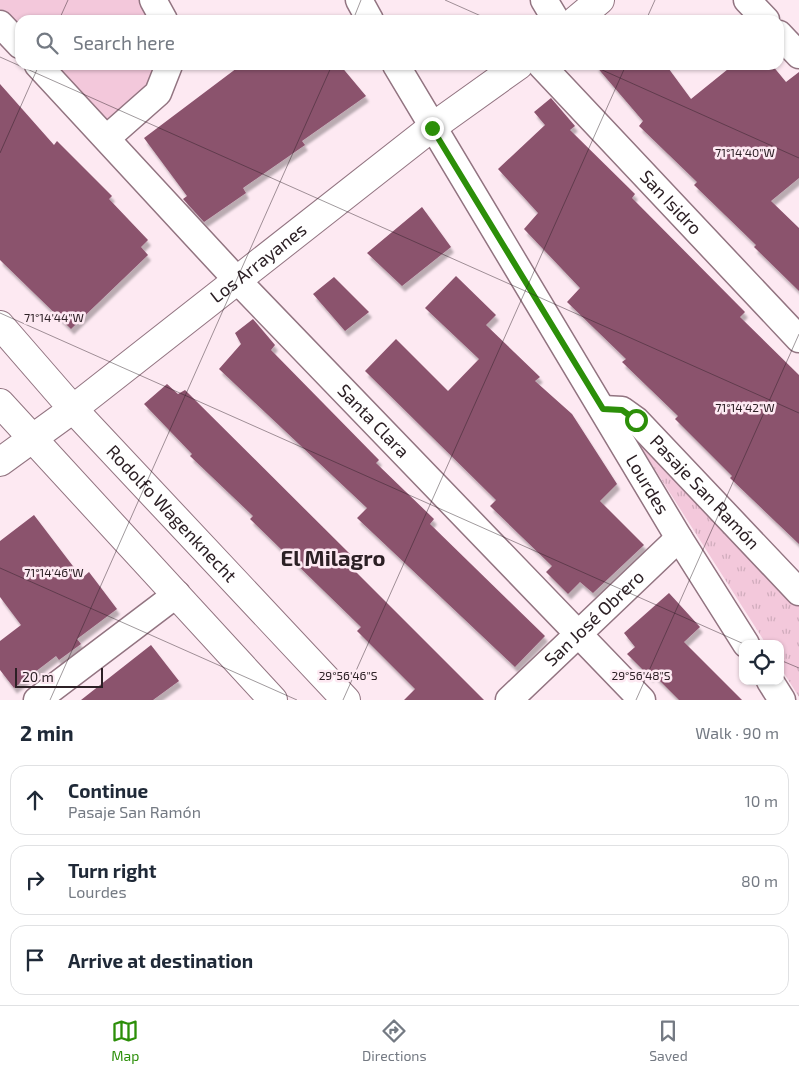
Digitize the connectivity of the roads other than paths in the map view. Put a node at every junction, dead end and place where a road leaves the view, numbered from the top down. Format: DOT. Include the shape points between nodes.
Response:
graph roads {
  1 [pos="153,0"];
  2 [pos="359,0"];
  3 [pos="544,0"];
  4 [pos="600,0"];
  5 [pos="747,0"];
  6 [pos="161,15"];
  7 [pos="367,15"];
  8 [pos="553,15"];
  9 [pos="582,15"];
  10 [pos="761,15"];
  11 [pos="0,24"];
  12 [pos="784,39"];
  13 [pos="15,40"];
  14 [pos="799,55"];
  15 [pos="43,70"];
  16 [pos="167,70"];
  17 [pos="399,70"];
  18 [pos="512,70"];
  19 [pos="546,70"];
  20 [pos="432,128"];
  21 [pos="107,138"];
  22 [pos="236,279"];
  23 [pos="0,325"];
  24 [pos="799,339"];
  25 [pos="0,403"];
  26 [pos="73,409"];
  27 [pos="603,409"];
  28 [pos="32,438"];
  29 [pos="0,462"];
  30 [pos="679,538"];
  31 [pos="799,592"];
  32 [pos="176,594"];
  33 [pos="579,635"];
  34 [pos="743,640"];
  35 [pos="773,685"];
  36 [pos="37,700"];
  37 [pos="274,700"];
  38 [pos="346,700"];
  39 [pos="509,700"];
  40 [pos="642,700"];
  41 [pos="782,700"];
  1 -- 6 [label="street"];
  2 -- 7 [label="street"];
  3 -- 8 [label="street"];
  4 -- 9 [label="street"];
  5 -- 10 [label="street"];
  11 -- 13 [label="street"];
  12 -- 14 [label="street"];
  15 -- 21 [label="street, Santa Clara"];
  16 -- 21 [label="street" via="158,93"];
  17 -- 20 [label="street, Lourdes"];
  18 -- 20 [label="street, Los Arrayanes"];
  19 -- 24 [label="street, San Isidro"];
  20 -- 22 [label="street, Los Arrayanes"];
  20 -- 27 [label="street, Lourdes"];
  21 -- 22 [label="street, Santa Clara"];
  22 -- 26 [label="street, Los Arrayanes"];
  22 -- 33 [label="street, Santa Clara"];
  23 -- 26 [label="street, Rodolfo Wagenknecht"];
  25 -- 28 [label="street"];
  26 -- 28 [label="street, Los Arrayanes"];
  26 -- 38 [label="street, Rodolfo Wagenknecht"];
  27 -- 30 [label="street, Lourdes"];
  27 -- 31 [label="street, Pasaje San Ramón" via="622,410 636,420"];
  28 -- 29 [label="street, Los Arrayanes"];
  28 -- 32 [label="street"];
  30 -- 33 [label="street, San José Obrero"];
  30 -- 34 [label="street, Lourdes"];
  32 -- 36 [label="street"];
  32 -- 37 [label="street"];
  33 -- 39 [label="street, San José Obrero"];
  33 -- 40 [label="street, Santa Clara"];
  35 -- 41 [label="street"];
}
